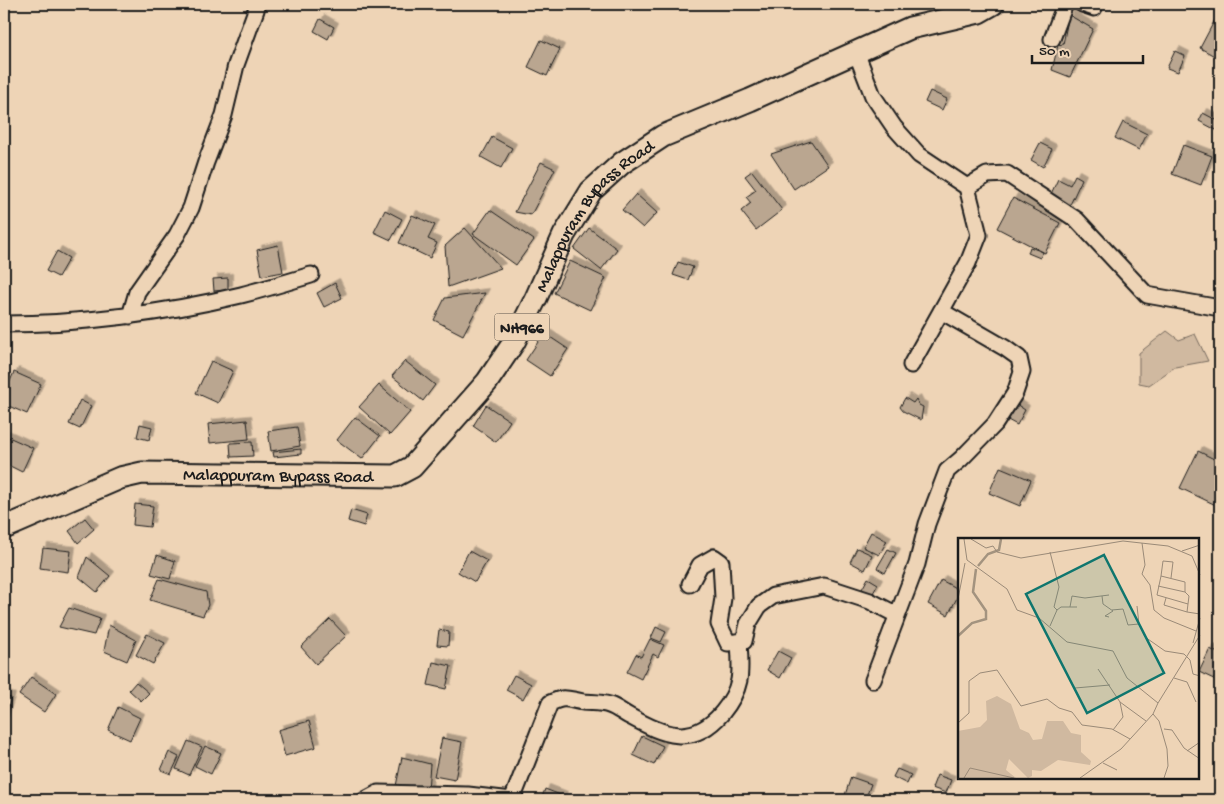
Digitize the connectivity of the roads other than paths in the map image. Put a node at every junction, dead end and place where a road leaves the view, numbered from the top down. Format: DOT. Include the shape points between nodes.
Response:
graph roads {
  1 [pos="992,4"];
  2 [pos="1064,4"];
  3 [pos="256,10"];
  4 [pos="1052,39"];
  5 [pos="856,52"];
  6 [pos="967,187"];
  7 [pos="311,275"];
  8 [pos="1220,308"];
  9 [pos="941,311"];
  10 [pos="130,316"];
  11 [pos="4,324"];
  12 [pos="911,366"];
  13 [pos="4,528"];
  14 [pos="690,584"];
  15 [pos="897,615"];
  16 [pos="739,642"];
  17 [pos="873,680"];
  18 [pos="365,800"];
  19 [pos="512,800"];
  1 -- 5 [label="highway, Malappuram Bypass Road / NH966" via="979,12 910,28"];
  2 -- 4 [label="street"];
  3 -- 10 [label="street" via="191,208 177,235 137,292"];
  5 -- 6 [label="street" via="873,96 894,127 919,155"];
  5 -- 13 [label="highway, Malappuram Bypass Road / NH966" via="663,136 622,163 591,191 564,235 514,342 487,382 412,467 395,476 142,473 120,478"];
  6 -- 8 [label="street" via="987,175 1007,174 1076,220 1147,295"];
  6 -- 9 [label="street" via="979,235 968,263"];
  7 -- 10 [label="street" via="240,295"];
  9 -- 12 [label="street"];
  9 -- 15 [label="street" via="1005,348 1018,358 1022,372 1016,393 995,424 947,471"];
  10 -- 11 [label="street" via="48,324"];
  14 -- 16 [label="street" via="700,565 714,557 721,562 719,624 728,643"];
  15 -- 16 [label="street" via="870,601 824,586 773,596 759,606 748,624 744,641"];
  15 -- 17 [label="street"];
  16 -- 19 [label="street" via="740,682 733,700 699,732 681,735 659,732 610,705 563,697 550,703"];
  18 -- 19 [label="street" via="378,793 468,795"];
}
